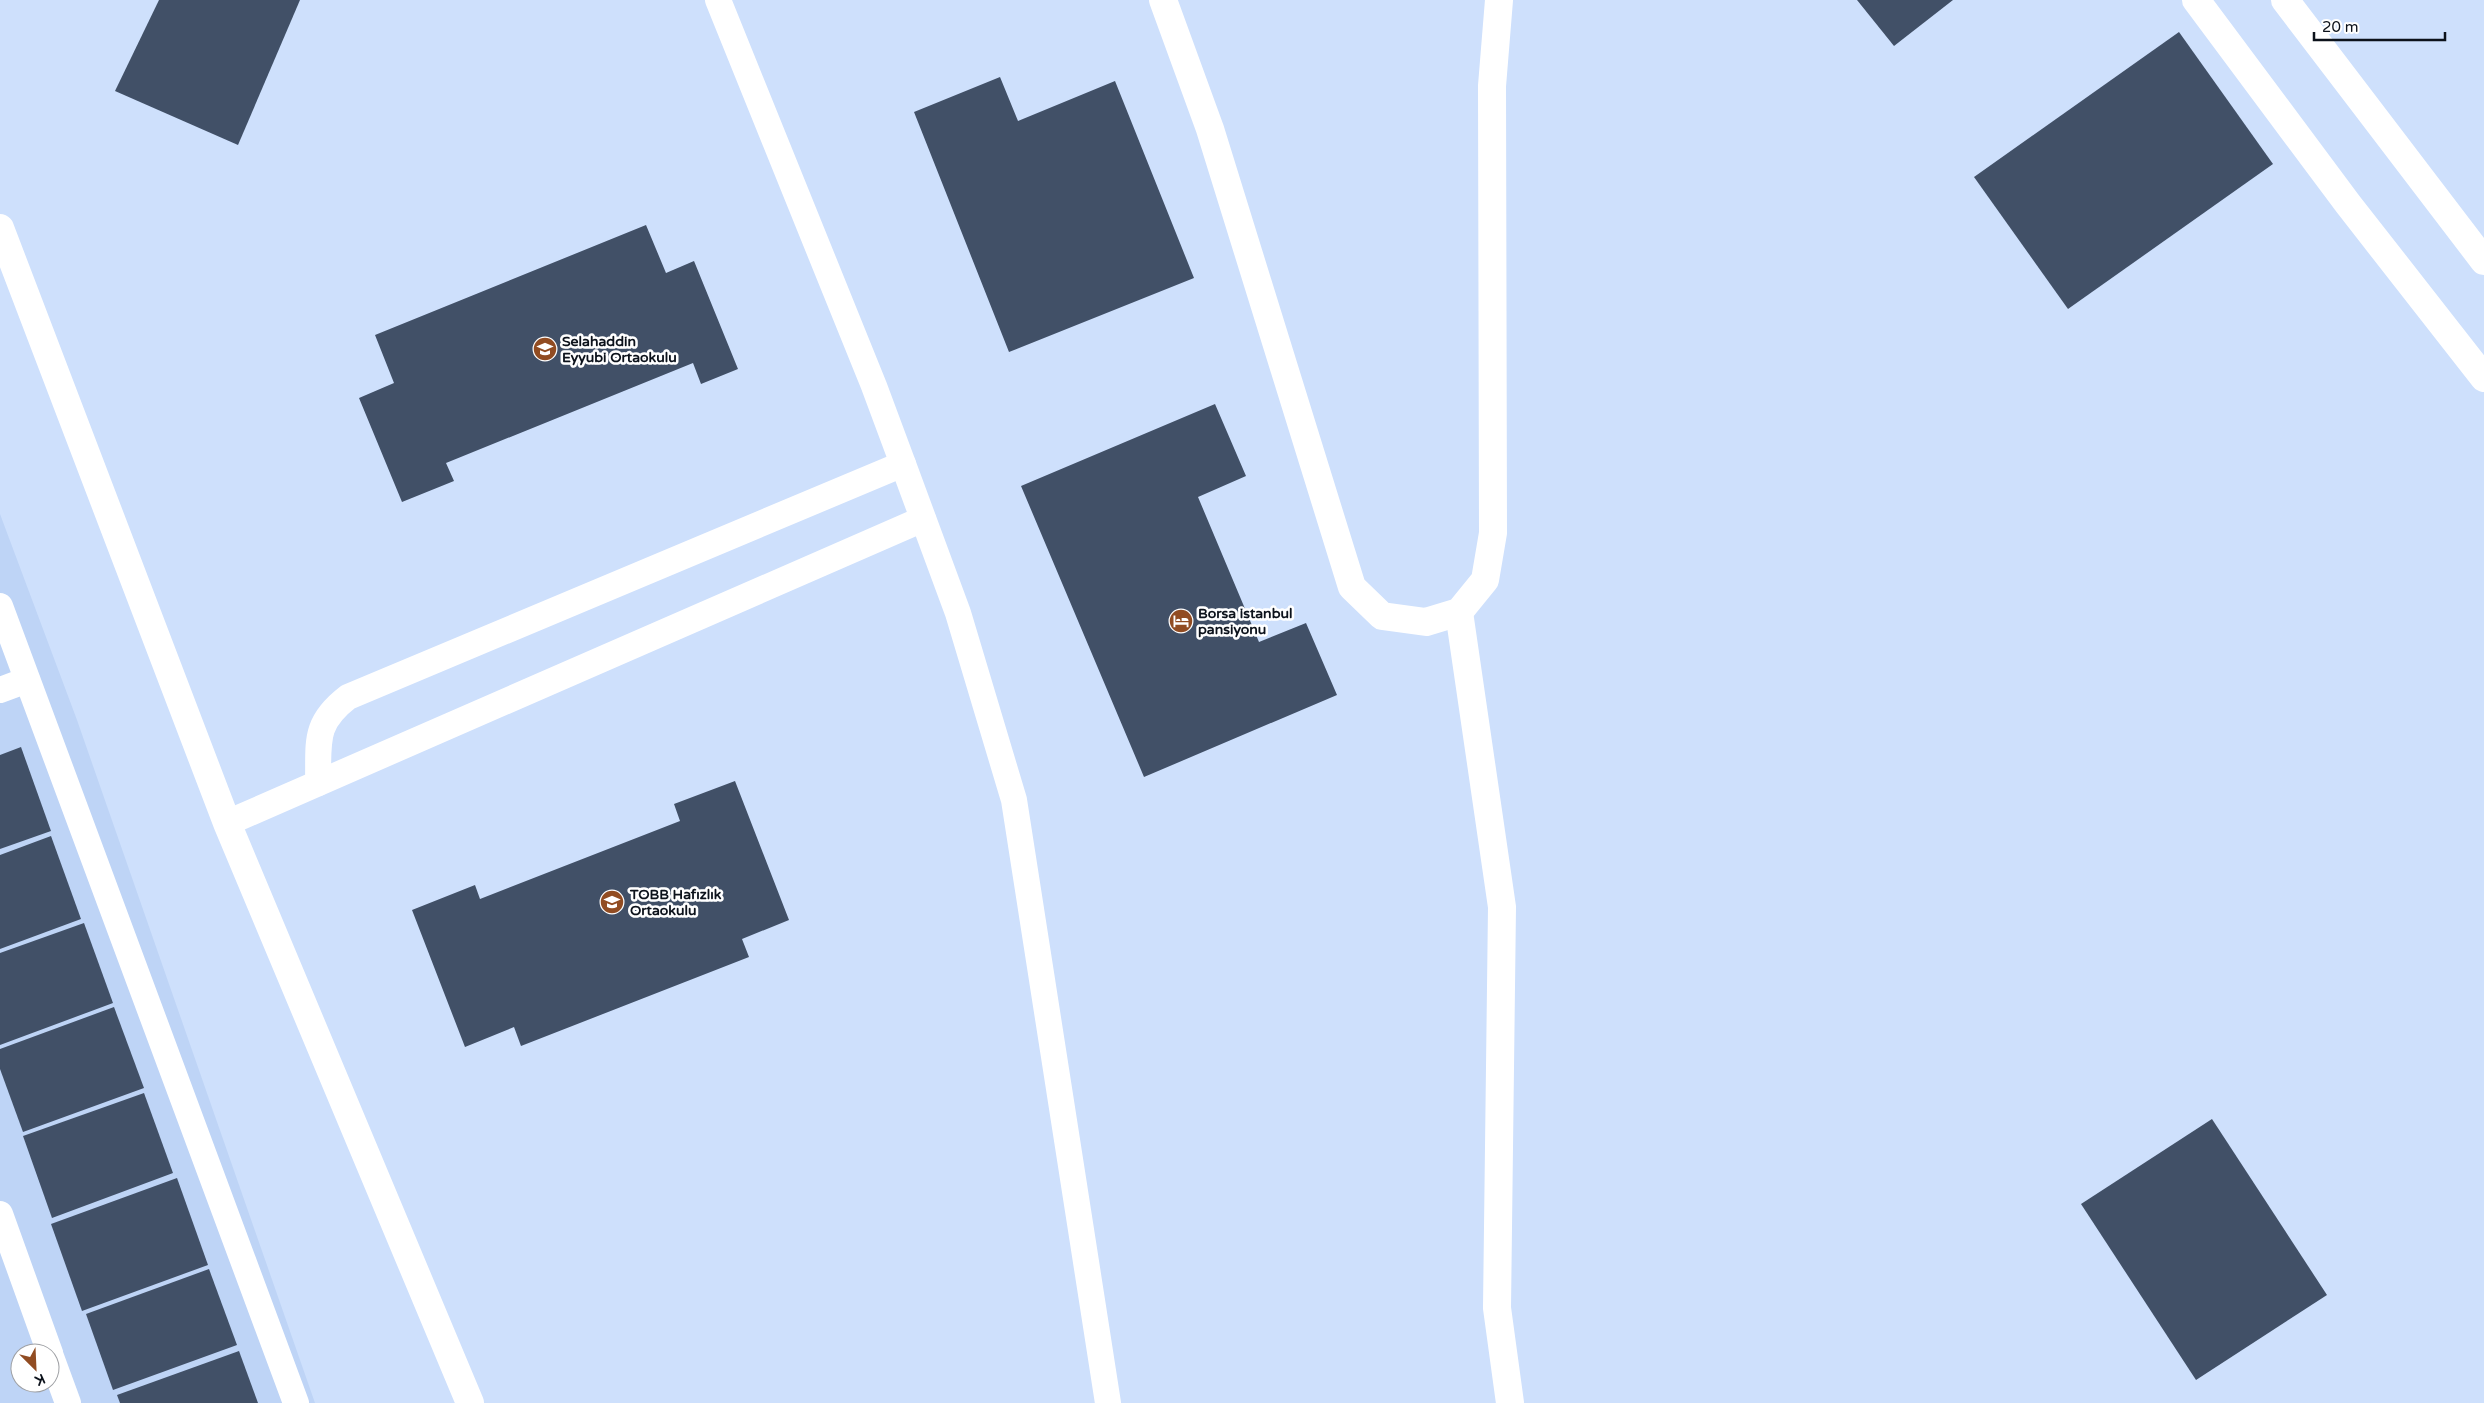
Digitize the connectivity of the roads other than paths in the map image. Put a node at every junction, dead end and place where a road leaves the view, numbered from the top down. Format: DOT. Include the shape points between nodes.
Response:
graph roads {
  1 [pos="718,0"];
  2 [pos="1162,0"];
  3 [pos="1499,0"];
  4 [pos="2196,0"];
  5 [pos="2285,0"];
  6 [pos="0,228"];
  7 [pos="2484,261"];
  8 [pos="2484,378"];
  9 [pos="903,464"];
  10 [pos="923,519"];
  11 [pos="0,606"];
  12 [pos="1459,612"];
  13 [pos="27,680"];
  14 [pos="0,690"];
  15 [pos="318,783"];
  16 [pos="227,823"];
  17 [pos="0,1214"];
  18 [pos="46,1343"];
  19 [pos="60,1381"];
  20 [pos="68,1403"];
  21 [pos="296,1403"];
  22 [pos="470,1403"];
  23 [pos="1108,1403"];
  24 [pos="1510,1403"];
  1 -- 9 [label="lane"];
  2 -- 12 [label="street" via="1210,129 1352,587 1382,616 1426,622"];
  3 -- 12 [label="street" via="1492,86 1493,533 1486,580"];
  4 -- 8 [label="street" via="2348,204"];
  5 -- 7 [label="street"];
  6 -- 16 [label="street"];
  9 -- 10 [label="lane"];
  9 -- 15 [label="lane" via="348,697 331,710 322,724"];
  10 -- 15 [label="lane"];
  10 -- 23 [label="lane" via="958,613 1014,800"];
  11 -- 13 [label="lane"];
  12 -- 24 [label="street" via="1502,907 1497,1308"];
  13 -- 14 [label="lane"];
  13 -- 21 [label="lane"];
  15 -- 16 [label="lane"];
  16 -- 22 [label="street"];
  17 -- 18 [label="lane"];
  19 -- 20 [label="lane"];
}
